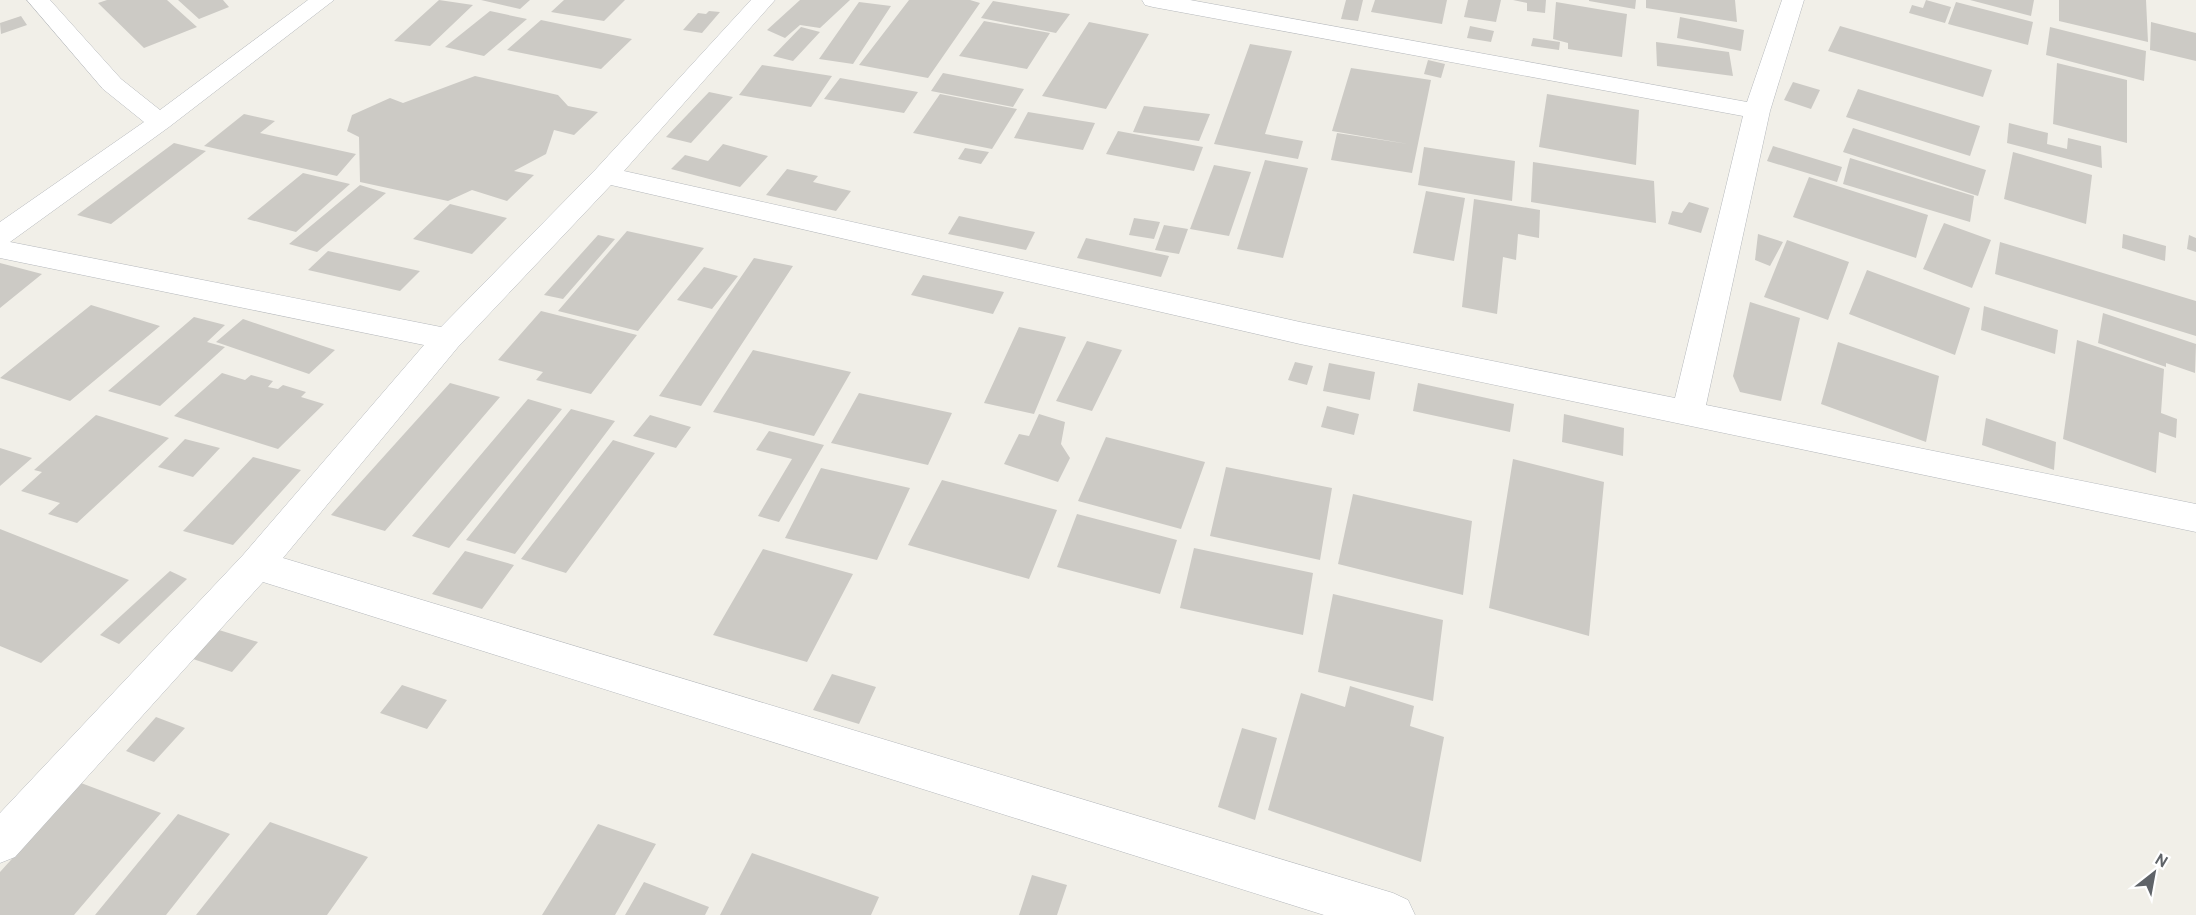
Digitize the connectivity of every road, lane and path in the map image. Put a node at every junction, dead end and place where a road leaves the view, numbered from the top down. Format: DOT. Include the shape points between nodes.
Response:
graph roads {
  1 [pos="38,0"];
  2 [pos="323,0"];
  3 [pos="764,0"];
  4 [pos="1153,0"];
  5 [pos="1793,0"];
  6 [pos="1757,111"];
  7 [pos="160,122"];
  8 [pos="605,175"];
  9 [pos="0,236"];
  10 [pos="0,249"];
  11 [pos="447,339"];
  12 [pos="1688,412"];
  13 [pos="2196,518"];
  14 [pos="256,565"];
  15 [pos="0,843"];
  16 [pos="1393,915"];
  1 -- 7 [label="street" via="112,84"];
  2 -- 7 [label="street"];
  3 -- 8 [label="street"];
  4 -- 6 [label="street"];
  5 -- 6 [label="street"];
  6 -- 12 [label="street"];
  7 -- 9 [label="street"];
  8 -- 11 [label="street"];
  8 -- 12 [label="street" via="1300,333"];
  10 -- 11 [label="street"];
  11 -- 14 [label="street"];
  12 -- 13 [label="street"];
  14 -- 15 [label="street"];
  14 -- 16 [label="street"];
}
